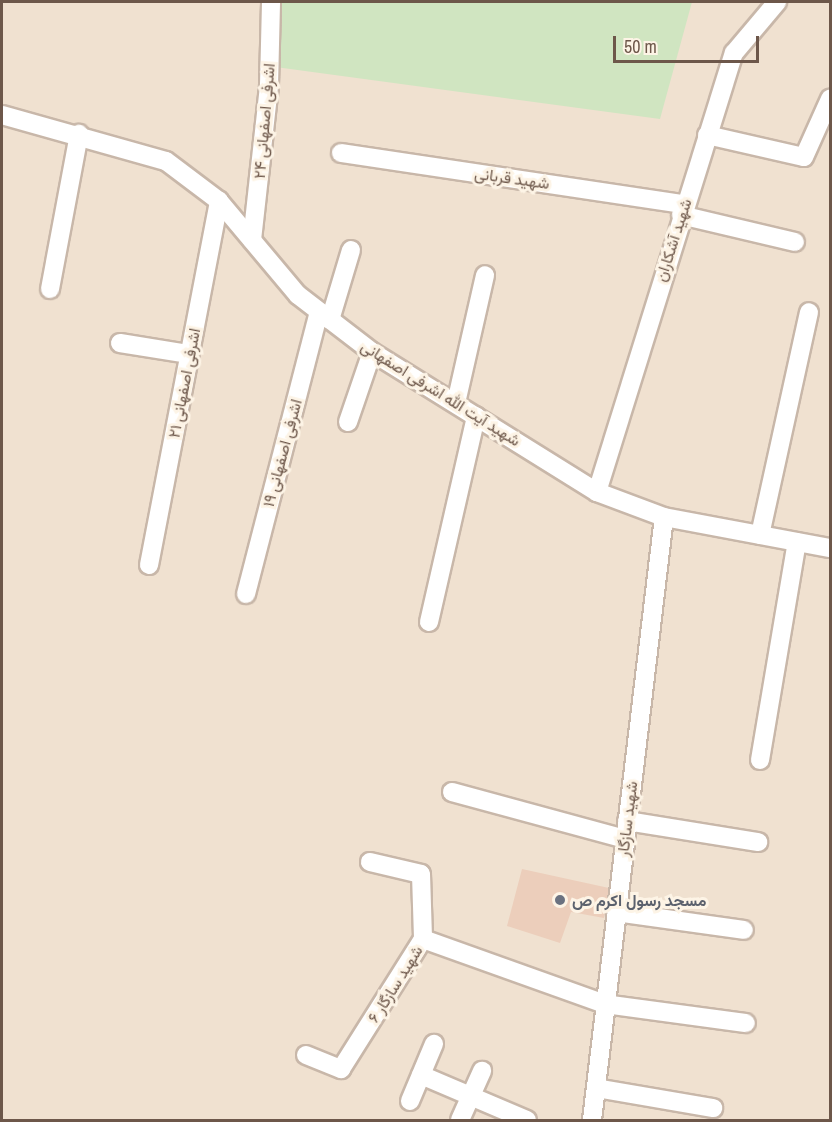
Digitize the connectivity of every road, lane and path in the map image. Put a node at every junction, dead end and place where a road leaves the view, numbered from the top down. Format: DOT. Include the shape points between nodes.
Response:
graph roads {
  1 [pos="272,2"];
  2 [pos="777,2"];
  3 [pos="831,99"];
  4 [pos="2,115"];
  5 [pos="79,134"];
  6 [pos="707,135"];
  7 [pos="340,153"];
  8 [pos="219,201"];
  9 [pos="683,209"];
  10 [pos="252,240"];
  11 [pos="795,242"];
  12 [pos="351,250"];
  13 [pos="485,275"];
  14 [pos="50,289"];
  15 [pos="810,312"];
  16 [pos="325,316"];
  17 [pos="120,343"];
  18 [pos="372,352"];
  19 [pos="189,354"];
  20 [pos="456,403"];
  21 [pos="476,416"];
  22 [pos="348,422"];
  23 [pos="597,492"];
  24 [pos="664,517"];
  25 [pos="760,535"];
  26 [pos="797,542"];
  27 [pos="831,548"];
  28 [pos="149,565"];
  29 [pos="246,594"];
  30 [pos="429,622"];
  31 [pos="760,760"];
  32 [pos="452,792"];
  33 [pos="626,830"];
  34 [pos="758,842"];
  35 [pos="370,862"];
  36 [pos="616,912"];
  37 [pos="744,930"];
  38 [pos="423,939"];
  39 [pos="605,1004"];
  40 [pos="746,1023"];
  41 [pos="434,1044"];
  42 [pos="306,1055"];
  43 [pos="482,1071"];
  44 [pos="420,1075"];
  45 [pos="596,1088"];
  46 [pos="471,1097"];
  47 [pos="410,1101"];
  48 [pos="713,1108"];
  49 [pos="460,1120"];
  50 [pos="527,1120"];
  51 [pos="592,1120"];
  1 -- 10 [label="street, اشرفی اصفهانی ۲۴" via="269,85"];
  2 -- 6 [label="street, شهید آشکاران" via="734,53"];
  3 -- 6 [label="street" via="804,157"];
  4 -- 5 [label="street, شهید آیت الله اشرفی اصفهانی"];
  5 -- 8 [label="street, شهید آیت الله اشرفی اصفهانی" via="166,161"];
  5 -- 14 [label="street"];
  6 -- 9 [label="street, شهید آشکاران"];
  7 -- 9 [label="street, شهید قربانی"];
  8 -- 10 [label="street, شهید آیت الله اشرفی اصفهانی"];
  8 -- 19 [label="street, اشرفی اصفهانی ۲۱"];
  9 -- 11 [label="street, شهید قربانی"];
  9 -- 23 [label="street, شهید آشکاران"];
  10 -- 16 [label="street, شهید آیت الله اشرفی اصفهانی" via="298,295"];
  12 -- 16 [label="street, اشرفی اصفهانی ۱۹"];
  13 -- 20 [label="street"];
  15 -- 25 [label="street"];
  16 -- 18 [label="street, شهید آیت الله اشرفی اصفهانی"];
  16 -- 29 [label="street, اشرفی اصفهانی ۱۹"];
  17 -- 19 [label="street"];
  18 -- 20 [label="street, شهید آیت الله اشرفی اصفهانی"];
  18 -- 22 [label="street"];
  19 -- 28 [label="street, اشرفی اصفهانی ۲۱"];
  20 -- 21 [label="street, شهید آیت الله اشرفی اصفهانی"];
  21 -- 23 [label="street, شهید آیت الله اشرفی اصفهانی"];
  21 -- 30 [label="street"];
  23 -- 24 [label="street, شهید آیت الله اشرفی اصفهانی"];
  24 -- 25 [label="street, شهید آیت الله اشرفی اصفهانی"];
  24 -- 33 [label="street, شهید سازگار"];
  25 -- 26 [label="street, شهید آیت الله اشرفی اصفهانی"];
  26 -- 27 [label="street, شهید آیت الله اشرفی اصفهانی"];
  26 -- 31 [label="street"];
  32 -- 33 [label="street"];
  33 -- 34 [label="street"];
  33 -- 36 [label="street, شهید سازگار"];
  35 -- 38 [label="street" via="421,874"];
  36 -- 37 [label="street"];
  36 -- 39 [label="street, شهید سازگار"];
  38 -- 39 [label="street, شهید سازگار ۶"];
  38 -- 42 [label="street, شهید سازگار ۶" via="341,1069"];
  39 -- 40 [label="street, شهید سازگار ۶"];
  39 -- 45 [label="street, شهید سازگار"];
  41 -- 44 [label="street"];
  43 -- 46 [label="street"];
  44 -- 46 [label="street"];
  44 -- 47 [label="street"];
  45 -- 48 [label="street"];
  45 -- 51 [label="street, شهید سازگار"];
  46 -- 49 [label="street"];
  46 -- 50 [label="street"];
}
